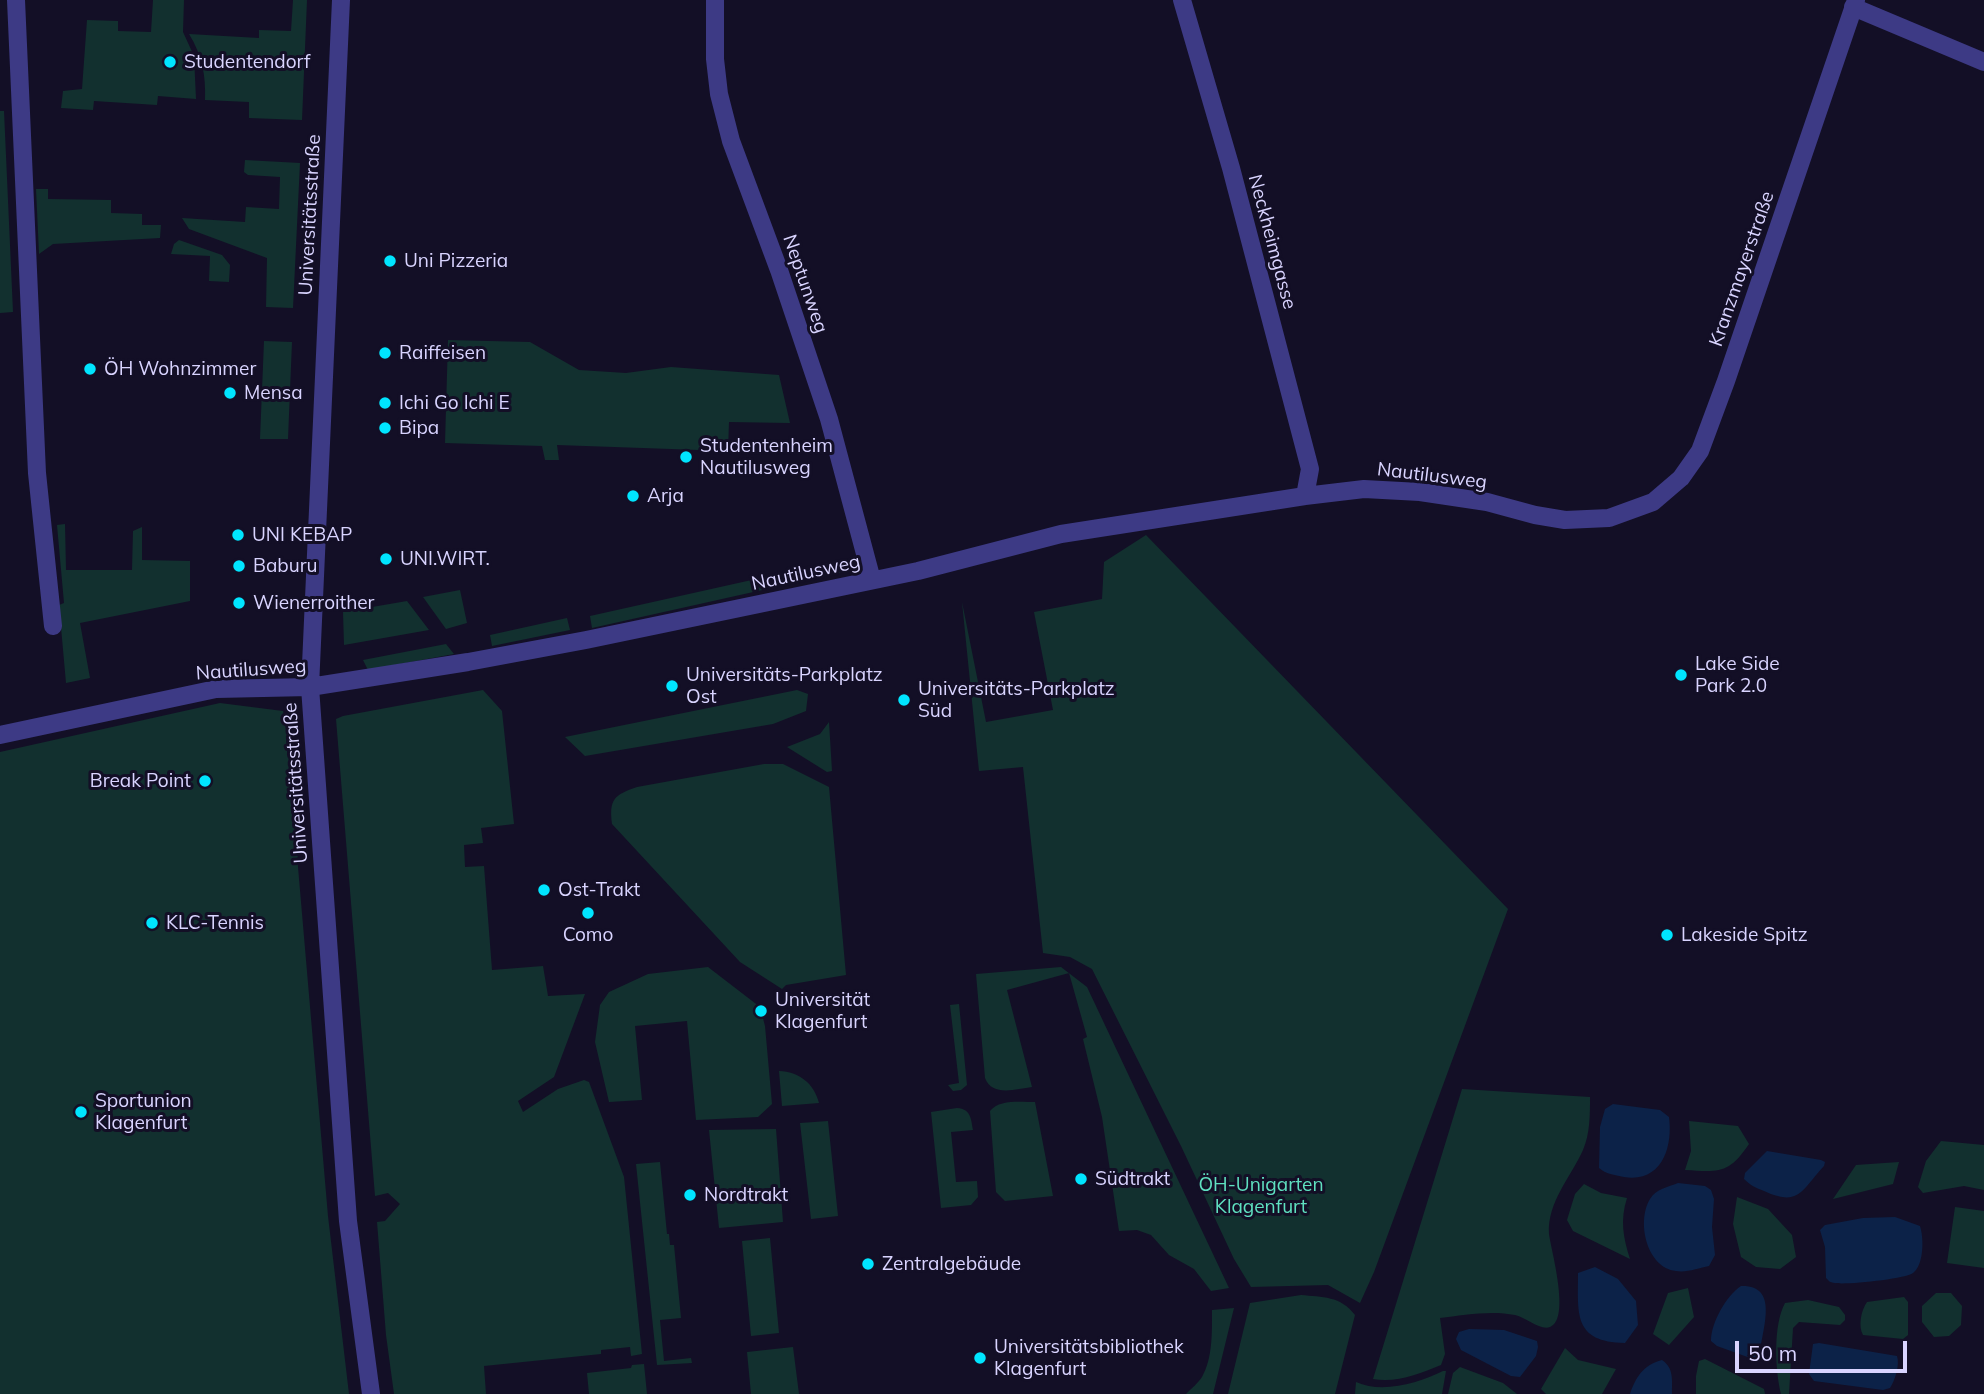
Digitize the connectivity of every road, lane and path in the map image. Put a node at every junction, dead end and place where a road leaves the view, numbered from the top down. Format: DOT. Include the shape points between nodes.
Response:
graph roads {
  1 [pos="16,0"];
  2 [pos="341,0"];
  3 [pos="715,0"];
  4 [pos="1182,0"];
  5 [pos="1854,4"];
  6 [pos="1984,62"];
  7 [pos="1305,496"];
  8 [pos="1620,514"];
  9 [pos="872,580"];
  10 [pos="53,626"];
  11 [pos="310,687"];
  12 [pos="0,735"];
  13 [pos="371,1394"];
  1 -- 10 [label="street" via="37,473"];
  2 -- 11 [label="street, Universitätsstraße"];
  3 -- 9 [label="street, Neptunweg" via="715,59 730,141 829,419"];
  4 -- 7 [label="street, Neckheimgasse" via="1310,469"];
  5 -- 6 [label="street"];
  5 -- 8 [label="street, Kranzmayerstraße" via="1700,451 1681,478 1654,502"];
  7 -- 8 [label="street, Nautilusweg" via="1364,489 1420,492 1565,520"];
  7 -- 9 [label="street, Nautilusweg" via="1060,534"];
  9 -- 11 [label="street, Nautilusweg" via="573,643"];
  11 -- 12 [label="street, Nautilusweg" via="216,689"];
  11 -- 13 [label="street, Universitätsstraße" via="348,1221"];
}
